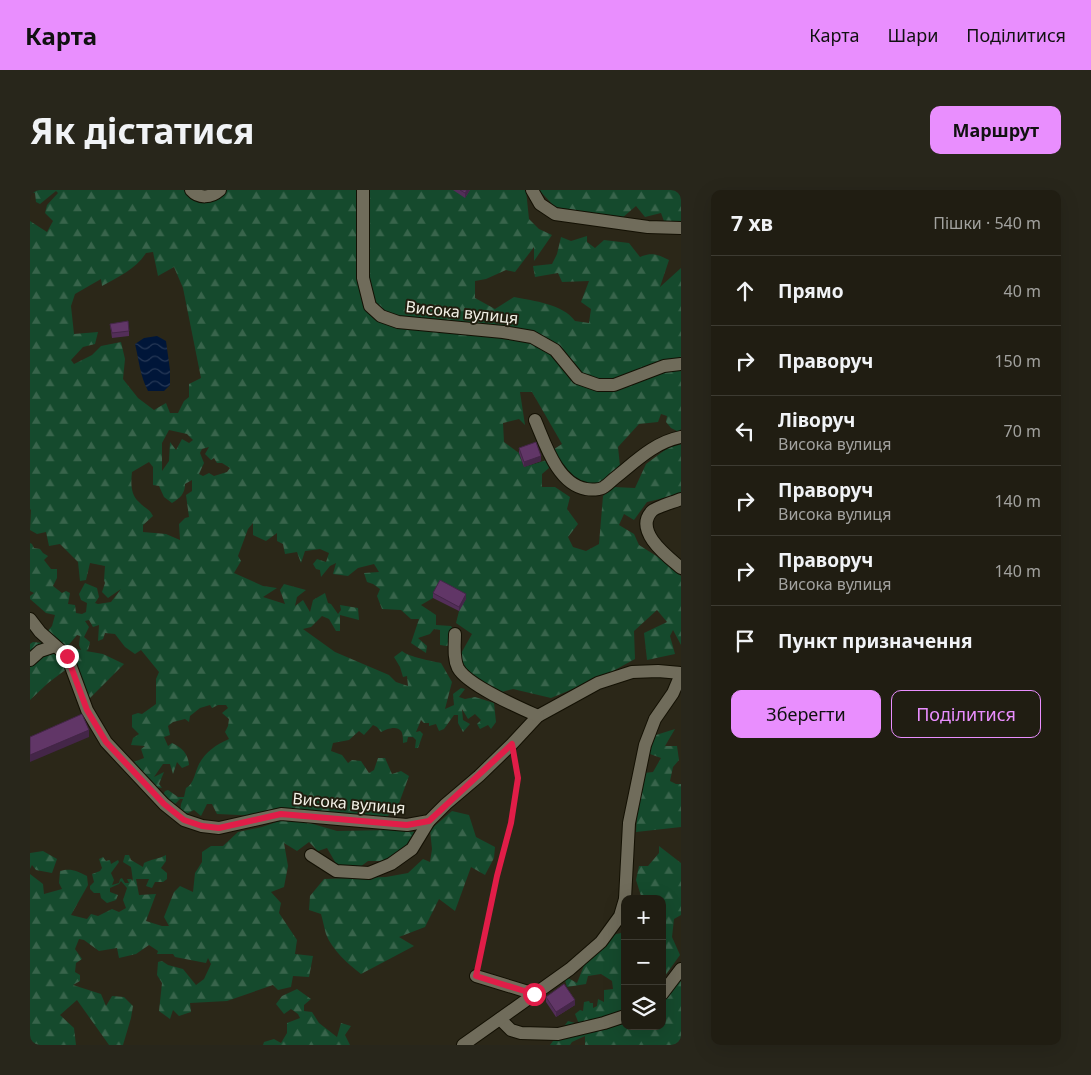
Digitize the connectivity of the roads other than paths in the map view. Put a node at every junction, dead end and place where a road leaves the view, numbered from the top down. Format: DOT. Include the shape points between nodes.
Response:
graph roads {
  1 [pos="191,190"];
  2 [pos="220,190"];
  3 [pos="364,190"];
  4 [pos="532,190"];
  5 [pos="681,228"];
  6 [pos="681,364"];
  7 [pos="535,420"];
  8 [pos="681,437"];
  9 [pos="681,499"];
  10 [pos="681,568"];
  11 [pos="30,619"];
  12 [pos="455,634"];
  13 [pos="55,646"];
  14 [pos="30,660"];
  15 [pos="681,674"];
  16 [pos="538,716"];
  17 [pos="429,821"];
  18 [pos="311,855"];
  19 [pos="625,895"];
  20 [pos="621,913"];
  21 [pos="681,969"];
  22 [pos="476,976"];
  23 [pos="666,989"];
  24 [pos="534,994"];
  25 [pos="621,1017"];
  26 [pos="500,1019"];
  27 [pos="463,1045"];
  1 -- 2 [label="street" via="203,197 215,195"];
  3 -- 6 [label="street, Висока вулиця" via="363,278 370,306 380,316 398,322 532,337 555,350 578,378 598,385 614,385 664,366"];
  4 -- 5 [label="street" via="540,204 555,214 648,227"];
  7 -- 8 [label="street" via="560,472 580,488 591,490 603,488 648,451"];
  9 -- 10 [label="street" via="652,510 646,526 658,547"];
  11 -- 13 [label="street, Висока вулиця"];
  12 -- 16 [label="street" via="454,655 466,678"];
  13 -- 14 [label="street" via="40,651"];
  13 -- 17 [label="street, Висока вулиця" via="67,656 87,710 106,742 164,804 184,820 219,828 281,814 407,825"];
  15 -- 16 [label="street" via="632,672 598,683"];
  15 -- 19 [label="street" via="673,693 655,719 645,746 629,823"];
  16 -- 17 [label="street"];
  17 -- 18 [label="street" via="412,849 391,864 369,873 336,871"];
  20 -- 24 [label="street" via="601,942"];
  21 -- 23 [label="street"];
  22 -- 24 [label="street"];
  24 -- 26 [label="street"];
  25 -- 26 [label="street" via="558,1034 522,1033 511,1030"];
  26 -- 27 [label="street"];
}
